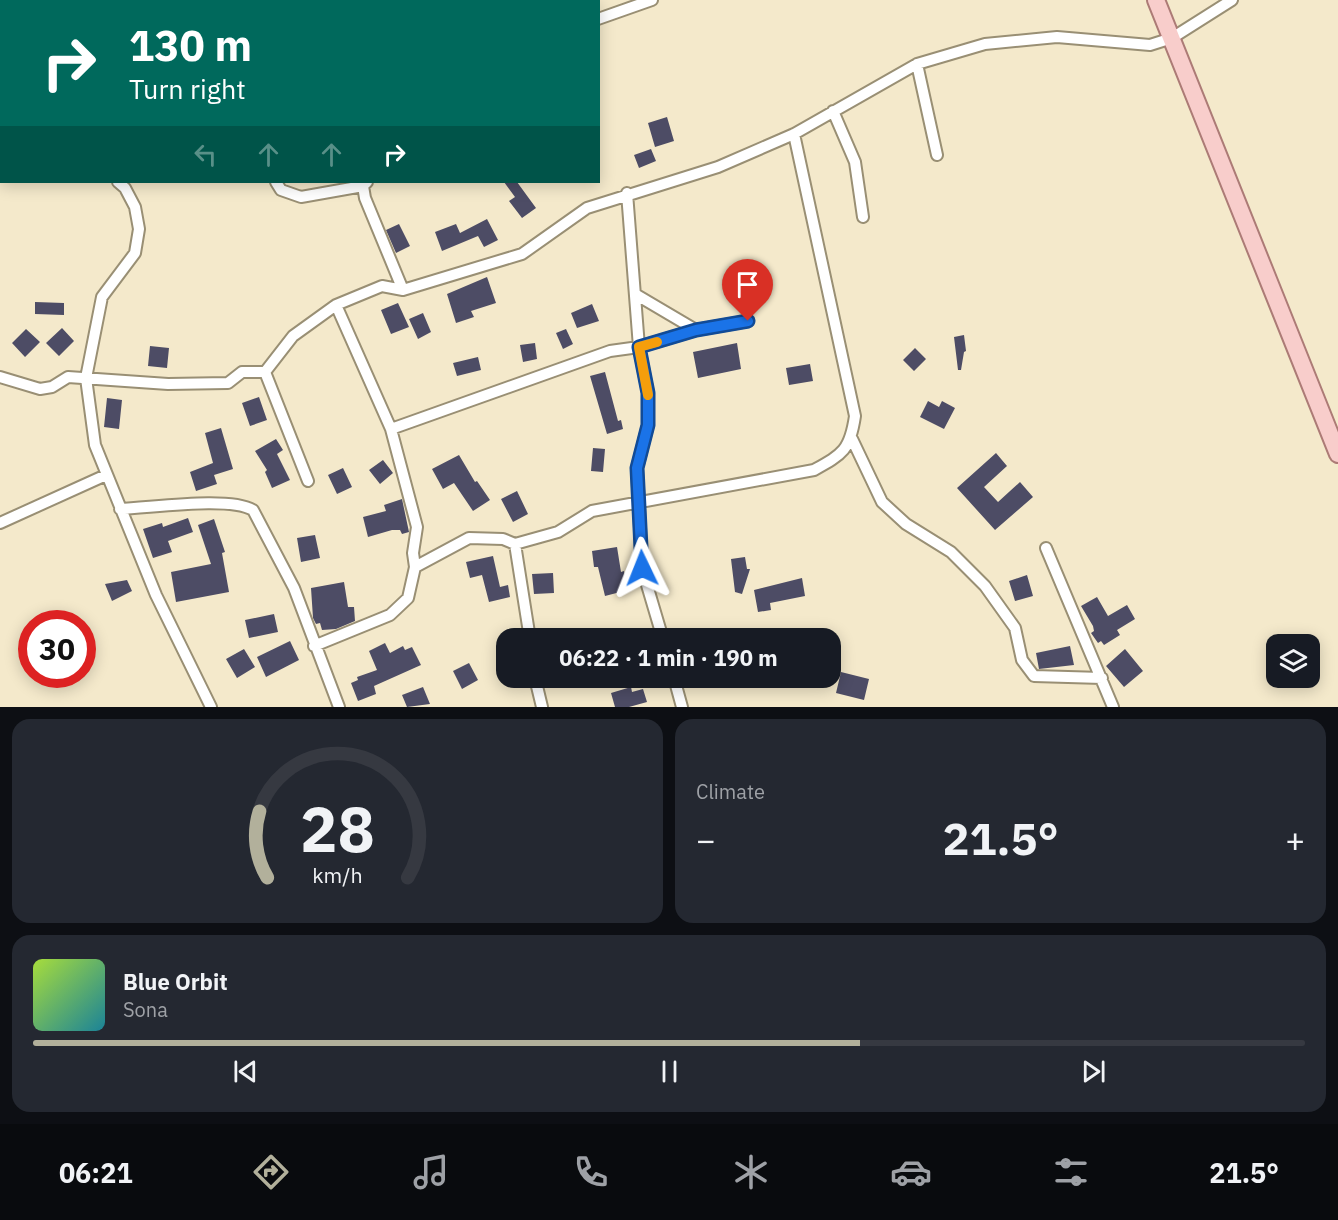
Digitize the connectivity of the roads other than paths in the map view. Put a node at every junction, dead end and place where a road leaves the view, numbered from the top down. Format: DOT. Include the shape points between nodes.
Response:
graph roads {
  1 [pos="652,0"];
  2 [pos="1156,0"];
  3 [pos="1232,0"];
  4 [pos="600,19"];
  5 [pos="1172,38"];
  6 [pos="917,64"];
  7 [pos="833,111"];
  8 [pos="794,134"];
  9 [pos="937,155"];
  10 [pos="119,183"];
  11 [pos="277,183"];
  12 [pos="365,184"];
  13 [pos="627,193"];
  14 [pos="863,217"];
  15 [pos="403,290"];
  16 [pos="635,294"];
  17 [pos="336,305"];
  18 [pos="748,321"];
  19 [pos="696,330"];
  20 [pos="639,347"];
  21 [pos="265,372"];
  22 [pos="0,377"];
  23 [pos="86,378"];
  24 [pos="391,429"];
  25 [pos="852,440"];
  26 [pos="1338,454"];
  27 [pos="106,475"];
  28 [pos="308,481"];
  29 [pos="639,502"];
  30 [pos="120,509"];
  31 [pos="0,523"];
  32 [pos="515,544"];
  33 [pos="1046,548"];
  34 [pos="415,567"];
  35 [pos="528,628"];
  36 [pos="660,628"];
  37 [pos="314,646"];
  38 [pos="1102,678"];
  39 [pos="538,688"];
  40 [pos="677,688"];
  41 [pos="211,707"];
  42 [pos="339,707"];
  43 [pos="542,707"];
  44 [pos="682,707"];
  45 [pos="1113,707"];
  1 -- 4 [label="street"];
  2 -- 5 [label="main road"];
  3 -- 5 [label="street"];
  5 -- 6 [label="street" via="1150,45 1057,37 985,44"];
  5 -- 26 [label="main road"];
  6 -- 7 [label="street"];
  6 -- 9 [label="street"];
  7 -- 8 [label="street"];
  7 -- 14 [label="street" via="855,162"];
  8 -- 13 [label="street" via="718,167"];
  8 -- 25 [label="street" via="850,386 855,416"];
  10 -- 23 [label="street" via="135,207 139,229 135,253 102,297"];
  11 -- 12 [label="street" via="281,190 301,198"];
  12 -- 15 [label="street" via="365,198"];
  13 -- 15 [label="street" via="587,208 522,254"];
  13 -- 16 [label="street"];
  15 -- 17 [label="street" via="382,286"];
  16 -- 19 [label="street"];
  16 -- 20 [label="street"];
  17 -- 21 [label="street" via="293,336"];
  17 -- 24 [label="street"];
  18 -- 19 [label="street"];
  19 -- 20 [label="street"];
  20 -- 24 [label="street" via="610,351"];
  20 -- 29 [label="street" via="648,393 648,425 637,468"];
  21 -- 23 [label="street" via="242,372 228,383 168,384"];
  21 -- 28 [label="street"];
  22 -- 23 [label="street" via="39,389 52,387 68,377"];
  23 -- 27 [label="street" via="95,445"];
  24 -- 34 [label="street" via="417,527"];
  25 -- 29 [label="street" via="838,457 814,471"];
  25 -- 38 [label="street" via="882,502 906,524 951,552 985,586 1015,628 1022,660 1034,676"];
  27 -- 30 [label="street"];
  27 -- 31 [label="street"];
  29 -- 32 [label="street" via="592,511 558,532"];
  29 -- 36 [label="street" via="642,568"];
  30 -- 37 [label="street" via="226,503 243,504 253,510 294,588"];
  30 -- 41 [label="street"];
  32 -- 34 [label="street" via="503,539 469,538"];
  32 -- 35 [label="street"];
  33 -- 38 [label="street"];
  34 -- 37 [label="street" via="408,598 390,615"];
  37 -- 42 [label="street"];
  38 -- 45 [label="street"];
  39 -- 43 [label="street"];
  40 -- 44 [label="street"];
}
